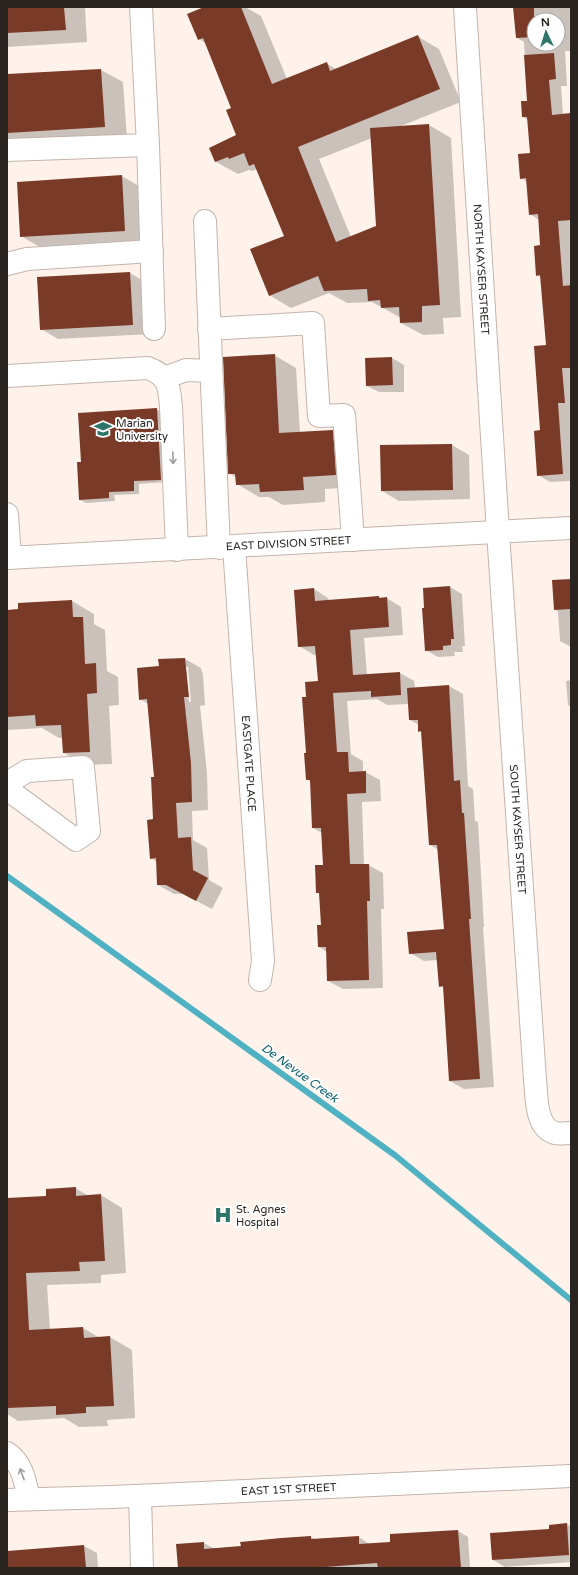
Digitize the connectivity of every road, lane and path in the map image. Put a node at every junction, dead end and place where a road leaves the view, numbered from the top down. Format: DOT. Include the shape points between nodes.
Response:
graph roads {
  1 [pos="141,7"];
  2 [pos="465,7"];
  3 [pos="148,144"];
  4 [pos="7,150"];
  5 [pos="205,221"];
  6 [pos="152,251"];
  7 [pos="7,264"];
  8 [pos="154,329"];
  9 [pos="209,329"];
  10 [pos="211,371"];
  11 [pos="7,376"];
  12 [pos="164,378"];
  13 [pos="7,514"];
  14 [pos="571,528"];
  15 [pos="498,532"];
  16 [pos="352,540"];
  17 [pos="226,547"];
  18 [pos="177,550"];
  19 [pos="9,558"];
  20 [pos="7,783"];
  21 [pos="7,789"];
  22 [pos="260,980"];
  23 [pos="571,1133"];
  24 [pos="7,1453"];
  25 [pos="571,1476"];
  26 [pos="140,1496"];
  27 [pos="29,1499"];
  28 [pos="7,1500"];
  29 [pos="142,1568"];
  1 -- 3 [label="street"];
  2 -- 15 [label="street, NORTH KAYSER STREET"];
  3 -- 4 [label="street"];
  3 -- 6 [label="street"];
  5 -- 9 [label="street, EASTGATE PLACE"];
  6 -- 7 [label="street" via="27,259"];
  6 -- 8 [label="street"];
  9 -- 10 [label="street, EASTGATE PLACE"];
  9 -- 16 [label="street" via="313,323 319,416 344,415"];
  10 -- 12 [label="street" via="186,370"];
  10 -- 17 [label="street, EASTGATE PLACE"];
  11 -- 12 [label="street" via="148,368 159,372"];
  12 -- 18 [label="street, one-way" via="169,386 171,406"];
  13 -- 19 [label="street"];
  14 -- 15 [label="street, EAST DIVISION STREET"];
  15 -- 16 [label="street, EAST DIVISION STREET"];
  15 -- 23 [label="street, SOUTH KAYSER STREET" via="535,1080 539,1112 545,1125 554,1132"];
  16 -- 17 [label="street, EAST DIVISION STREET"];
  17 -- 18 [label="street, EAST DIVISION STREET"];
  17 -- 22 [label="street, EASTGATE PLACE" via="249,782 263,961"];
  18 -- 19 [label="street, EAST DIVISION STREET"];
  20 -- 21 [label="street" via="27,771 83,767 89,831 76,840"];
  27 -- 24 [label="street, one-way" via="21,1469"];
  25 -- 26 [label="street, EAST 1ST STREET"];
  26 -- 27 [label="street, EAST 1ST STREET"];
  26 -- 29 [label="street"];
  27 -- 28 [label="street, EAST 1ST STREET"];
}
